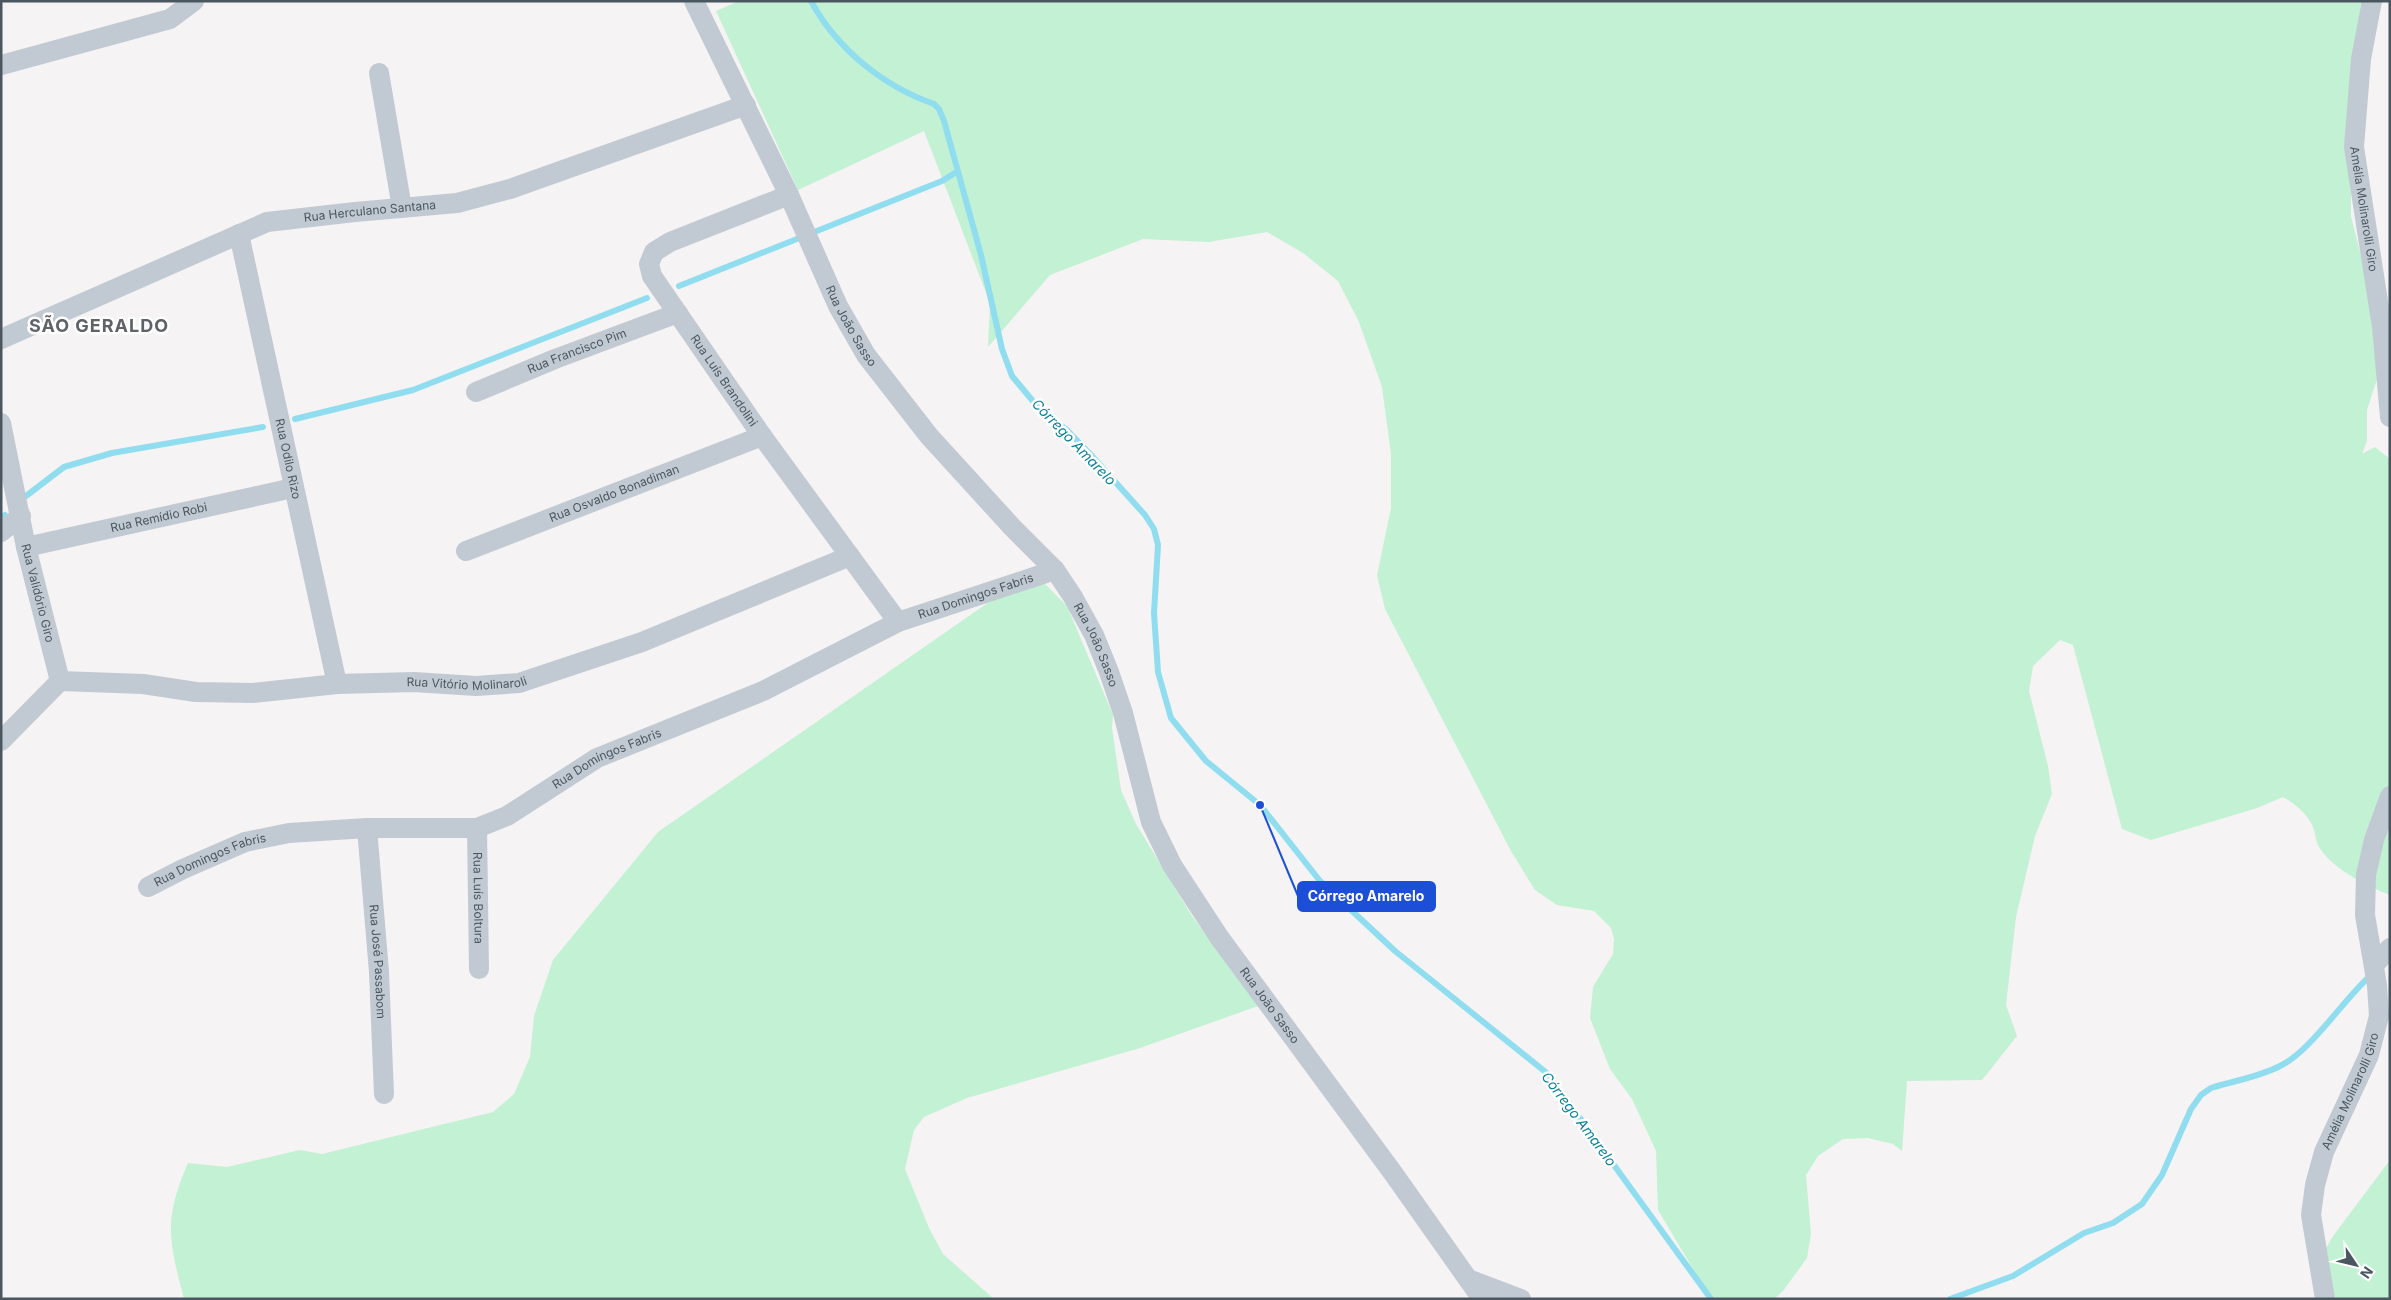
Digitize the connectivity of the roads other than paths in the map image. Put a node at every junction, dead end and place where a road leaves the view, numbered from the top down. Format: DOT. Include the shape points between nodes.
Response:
graph roads {
  1 [pos="194,1"];
  2 [pos="694,1"];
  3 [pos="2372,1"];
  4 [pos="1,65"];
  5 [pos="379,73"];
  6 [pos="746,105"];
  7 [pos="789,195"];
  8 [pos="402,208"];
  9 [pos="239,234"];
  10 [pos="678,313"];
  11 [pos="1,339"];
  12 [pos="476,392"];
  13 [pos="2390,417"];
  14 [pos="1,423"];
  15 [pos="762,436"];
  16 [pos="293,488"];
  17 [pos="21,516"];
  18 [pos="1,532"];
  19 [pos="26,547"];
  20 [pos="466,551"];
  21 [pos="850,556"];
  22 [pos="1055,570"];
  23 [pos="898,622"];
  24 [pos="60,680"];
  25 [pos="337,684"];
  26 [pos="1,741"];
  27 [pos="2390,796"];
  28 [pos="367,828"];
  29 [pos="477,828"];
  30 [pos="148,887"];
  31 [pos="2390,948"];
  32 [pos="2374,965"];
  33 [pos="480,968"];
  34 [pos="384,1094"];
  35 [pos="1468,1279"];
  36 [pos="1482,1299"];
  37 [pos="1521,1299"];
  38 [pos="2325,1299"];
  1 -- 4 [label="street" via="170,18"];
  2 -- 6 [label="street, Rua João Sasso"];
  3 -- 13 [label="street, Amélia Molinarolli Giro" via="2361,58 2354,147 2382,327"];
  5 -- 8 [label="street"];
  6 -- 7 [label="street, Rua João Sasso"];
  6 -- 8 [label="street, Rua Herculano Santana" via="510,189 457,203"];
  7 -- 10 [label="street, Rua Luís Brandolini" via="670,242 654,252 648,264 652,276"];
  7 -- 22 [label="street, Rua João Sasso" via="838,306 866,355 948,457"];
  8 -- 9 [label="street, Rua Herculano Santana" via="267,222"];
  9 -- 11 [label="street, Rua Herculano Santana"];
  9 -- 16 [label="street, Rua Odilo Rizo"];
  10 -- 12 [label="street, Rua Francisco Pim"];
  10 -- 15 [label="street, Rua Luís Brandolini"];
  14 -- 17 [label="street, Rua Validório Giro"];
  15 -- 20 [label="street, Rua Osvaldo Bonadiman"];
  15 -- 21 [label="street, Rua Luís Brandolini"];
  16 -- 19 [label="street, Rua Remídio Robi"];
  16 -- 25 [label="street, Rua Odilo Rizo"];
  17 -- 18 [label="street"];
  17 -- 19 [label="street, Rua Validório Giro"];
  19 -- 24 [label="street, Rua Validório Giro"];
  21 -- 23 [label="street, Rua Luís Brandolini"];
  21 -- 25 [label="street, Rua Vitório Molinaroli" via="642,642 519,683 476,686 414,682"];
  22 -- 23 [label="street, Rua Domingos Fabris"];
  22 -- 35 [label="street, Rua João Sasso" via="1094,635 1109,672 1151,822 1172,865 1219,936"];
  23 -- 29 [label="street, Rua Domingos Fabris" via="763,691 597,758 507,816"];
  24 -- 25 [label="street, Rua Vitório Molinaroli" via="143,684 196,692 253,693"];
  24 -- 26 [label="street"];
  27 -- 32 [label="street, Amélia Molinarolli Giro" via="2374,840 2366,875 2365,915"];
  28 -- 29 [label="street, Rua Domingos Fabris"];
  28 -- 30 [label="street, Rua Domingos Fabris" via="289,833 246,842"];
  28 -- 34 [label="street, Rua José Passabom" via="379,972"];
  29 -- 33 [label="street, Rua Luís Boltura"];
  31 -- 32 [label="street"];
  32 -- 38 [label="street, Amélia Molinarolli Giro" via="2379,1016 2369,1055 2324,1152 2315,1185 2311,1215"];
  35 -- 36 [label="street, Rua João Sasso"];
  35 -- 37 [label="street"];
}
